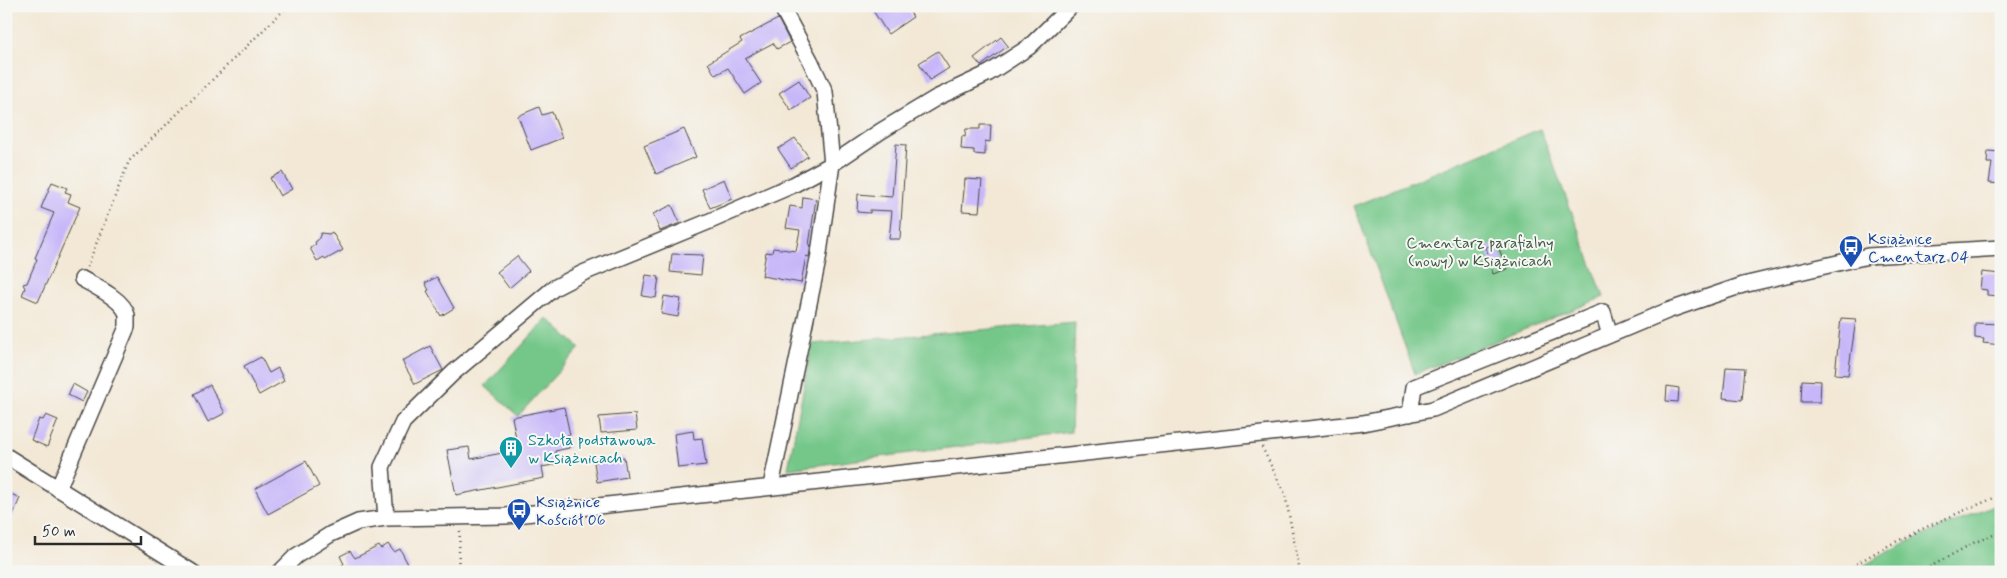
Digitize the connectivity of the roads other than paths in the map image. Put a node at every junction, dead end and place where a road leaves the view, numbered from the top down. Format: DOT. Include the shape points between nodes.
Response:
graph roads {
  1 [pos="781,6"];
  2 [pos="1072,6"];
  3 [pos="832,164"];
  4 [pos="2001,248"];
  5 [pos="82,279"];
  6 [pos="1610,334"];
  7 [pos="1410,414"];
  8 [pos="6,456"];
  9 [pos="771,486"];
  10 [pos="58,489"];
  11 [pos="386,518"];
  12 [pos="192,572"];
  13 [pos="280,572"];
  1 -- 3 [label="street" via="824,92"];
  2 -- 3 [label="street" via="1029,47 989,73 936,98"];
  3 -- 9 [label="street" via="818,260"];
  3 -- 11 [label="street" via="794,185 583,272 554,288 453,373 403,422 382,467"];
  4 -- 6 [label="street" via="1877,255 1832,264 1743,285"];
  5 -- 10 [label="street" via="120,304 127,314 126,328"];
  6 -- 7 [label="street" via="1433,409"];
  6 -- 7 [label="street" via="1603,312 1414,387"];
  7 -- 9 [label="street" via="1363,423"];
  8 -- 10 [label="street"];
  9 -- 11 [label="street" via="506,516"];
  10 -- 12 [label="street"];
  11 -- 13 [label="street" via="358,522 331,534 296,556"];
}
